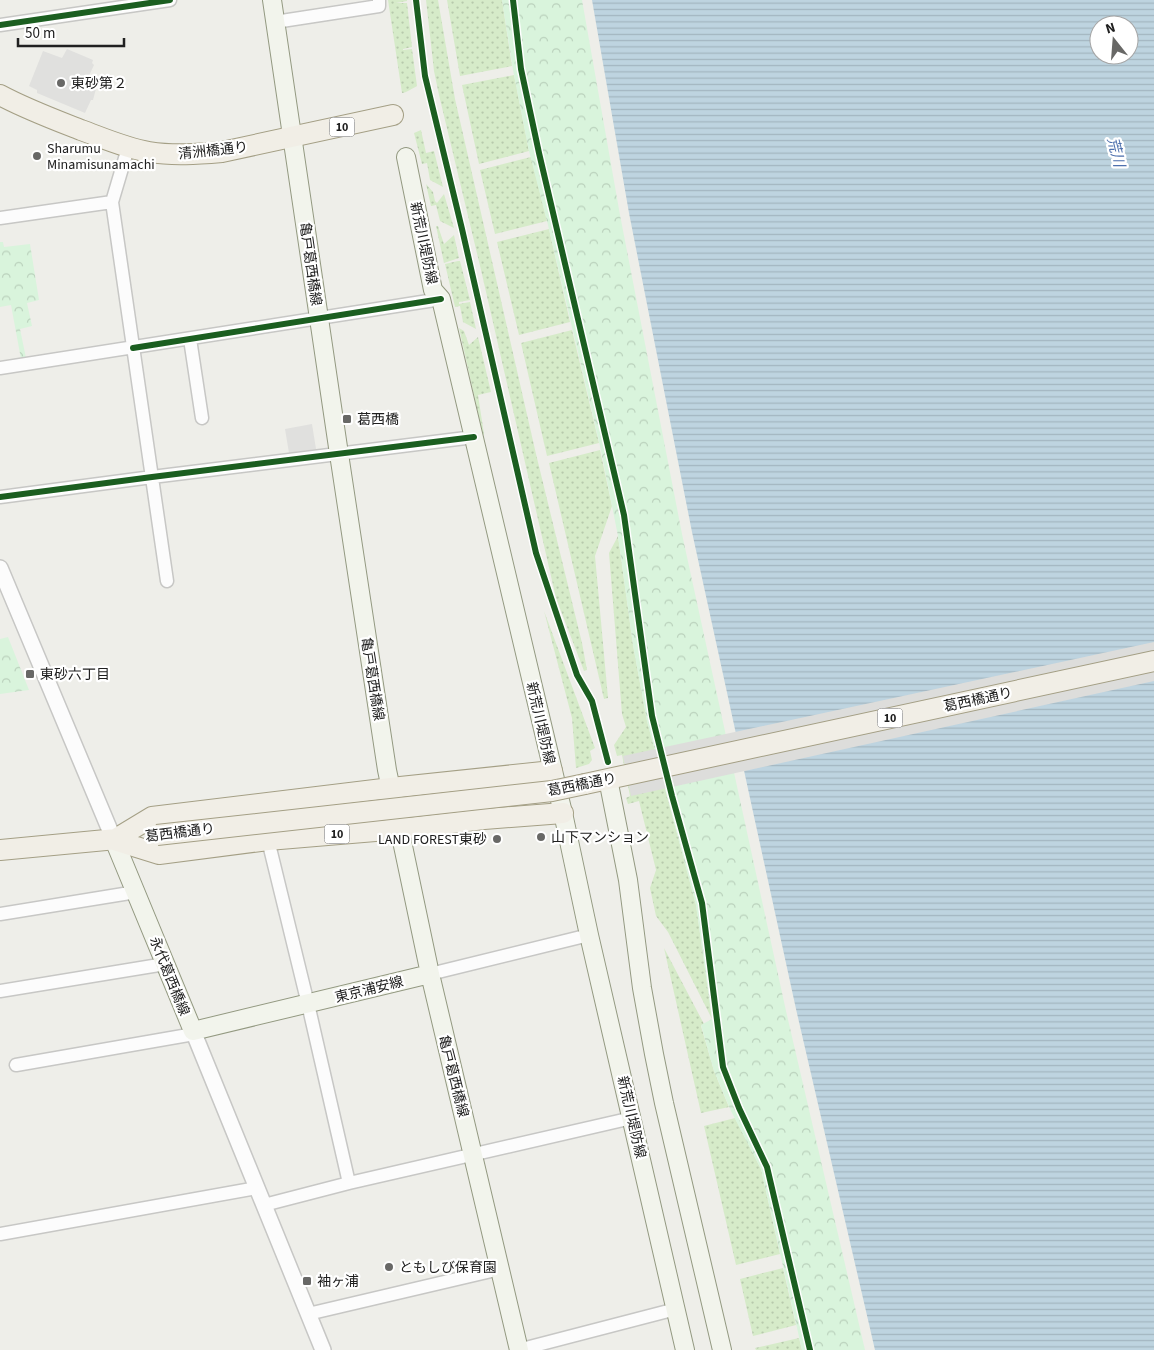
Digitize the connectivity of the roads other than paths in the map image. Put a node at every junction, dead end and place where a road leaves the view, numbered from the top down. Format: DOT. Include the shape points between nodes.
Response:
graph roads {
  1 [pos="170,0"];
  2 [pos="272,0"];
  3 [pos="379,0"];
  4 [pos="276,22"];
  5 [pos="0,25"];
  6 [pos="0,95"];
  7 [pos="392,115"];
  8 [pos="292,138"];
  9 [pos="128,148"];
  10 [pos="406,157"];
  11 [pos="112,202"];
  12 [pos="0,218"];
  13 [pos="441,299"];
  14 [pos="319,318"];
  15 [pos="190,339"];
  16 [pos="134,348"];
  17 [pos="0,368"];
  18 [pos="202,418"];
  19 [pos="474,437"];
  20 [pos="339,454"];
  21 [pos="152,477"];
  22 [pos="0,497"];
  23 [pos="0,568"];
  24 [pos="167,581"];
  25 [pos="1154,661"];
  26 [pos="552,771"];
  27 [pos="617,777"];
  28 [pos="390,788"];
  29 [pos="563,813"];
  30 [pos="399,829"];
  31 [pos="114,840"];
  32 [pos="268,840"];
  33 [pos="0,850"];
  34 [pos="136,892"];
  35 [pos="0,914"];
  36 [pos="589,935"];
  37 [pos="165,964"];
  38 [pos="430,974"];
  39 [pos="0,992"];
  40 [pos="308,1004"];
  41 [pos="193,1033"];
  42 [pos="16,1064"];
  43 [pos="632,1118"];
  44 [pos="474,1155"];
  45 [pos="349,1183"];
  46 [pos="257,1188"];
  47 [pos="264,1205"];
  48 [pos="0,1234"];
  49 [pos="500,1269"];
  50 [pos="676,1309"];
  51 [pos="308,1314"];
  52 [pos="323,1350"];
  53 [pos="519,1350"];
  54 [pos="685,1350"];
  55 [pos="722,1350"];
  1 -- 5 [label="street"];
  2 -- 4 [label="main road, 亀戸葛西橋線"];
  3 -- 4 [label="street" via="379,6"];
  4 -- 8 [label="main road, 亀戸葛西橋線"];
  6 -- 9 [label="main road, 清洲橋通り / 10"];
  7 -- 8 [label="main road, 清洲橋通り / 10"];
  8 -- 9 [label="main road, 清洲橋通り / 10" via="195,155"];
  8 -- 14 [label="main road, 亀戸葛西橋線"];
  9 -- 11 [label="street"];
  10 -- 13 [label="main road, 新荒川堤防線" via="432,290"];
  11 -- 12 [label="street"];
  11 -- 16 [label="street"];
  13 -- 14 [label="street"];
  13 -- 19 [label="main road, 新荒川堤防線"];
  14 -- 15 [label="street"];
  14 -- 20 [label="main road, 亀戸葛西橋線"];
  15 -- 16 [label="street"];
  15 -- 18 [label="street"];
  16 -- 17 [label="street"];
  16 -- 21 [label="street"];
  19 -- 20 [label="street"];
  19 -- 26 [label="main road, 新荒川堤防線"];
  20 -- 21 [label="street"];
  20 -- 28 [label="main road, 亀戸葛西橋線"];
  21 -- 22 [label="street"];
  21 -- 24 [label="street"];
  23 -- 31 [label="street"];
  25 -- 27 [label="main road, 葛西橋通り / 10"];
  26 -- 28 [label="main road, 10"];
  26 -- 29 [label="main road, 新荒川堤防線"];
  27 -- 31 [label="main road, 葛西橋通り / 10, bridge" via="552,791"];
  27 -- 55 [label="main road" via="642,988 654,1054"];
  28 -- 30 [label="main road, 亀戸葛西橋線"];
  28 -- 31 [label="main road, 10" via="152,817"];
  29 -- 30 [label="main road, 10"];
  29 -- 36 [label="main road, 新荒川堤防線"];
  30 -- 32 [label="main road, 10"];
  30 -- 38 [label="main road, 亀戸葛西橋線"];
  31 -- 32 [label="main road, 10" via="159,854"];
  31 -- 33 [label="main road, 葛西橋通り / 10"];
  31 -- 34 [label="main road, 永代葛西橋線"];
  32 -- 40 [label="street"];
  34 -- 35 [label="street"];
  34 -- 37 [label="main road, 永代葛西橋線"];
  36 -- 38 [label="street"];
  36 -- 43 [label="main road, 新荒川堤防線"];
  37 -- 39 [label="street"];
  37 -- 41 [label="main road, 永代葛西橋線"];
  38 -- 40 [label="main road, 東京浦安線"];
  38 -- 44 [label="main road, 亀戸葛西橋線"];
  40 -- 41 [label="main road, 永代葛西橋線"];
  40 -- 45 [label="street"];
  41 -- 42 [label="street"];
  41 -- 46 [label="street"];
  43 -- 44 [label="street"];
  43 -- 50 [label="main road, 新荒川堤防線"];
  44 -- 45 [label="street"];
  44 -- 49 [label="main road, 亀戸葛西橋線"];
  45 -- 47 [label="street"];
  46 -- 47 [label="street"];
  46 -- 48 [label="street"];
  47 -- 51 [label="street"];
  49 -- 51 [label="street"];
  49 -- 53 [label="main road, 亀戸葛西橋線"];
  50 -- 53 [label="street"];
  50 -- 54 [label="main road, 新荒川堤防線"];
  51 -- 52 [label="street"];
}
